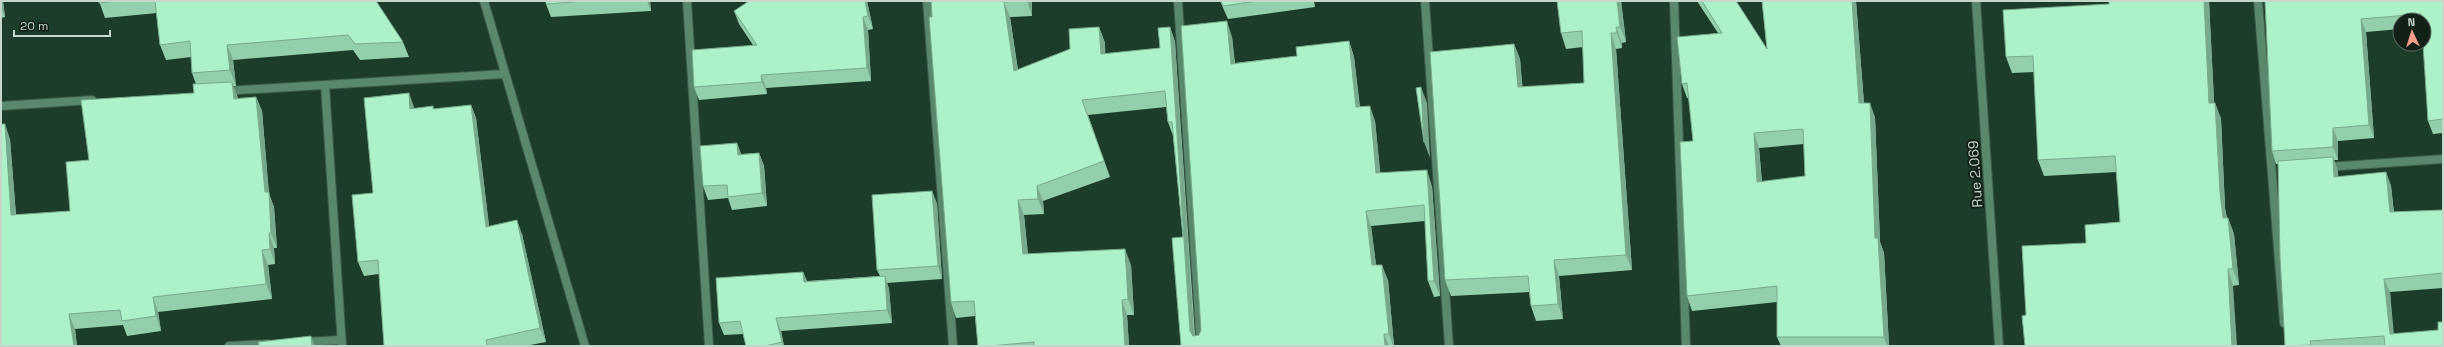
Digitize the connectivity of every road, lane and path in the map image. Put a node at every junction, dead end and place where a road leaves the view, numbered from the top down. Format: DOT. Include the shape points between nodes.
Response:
graph roads {
  1 [pos="484,1"];
  2 [pos="687,1"];
  3 [pos="927,1"];
  4 [pos="1178,1"];
  5 [pos="1425,1"];
  6 [pos="1674,1"];
  7 [pos="1976,1"];
  8 [pos="2258,1"];
  9 [pos="504,74"];
  10 [pos="325,85"];
  11 [pos="215,92"];
  12 [pos="105,99"];
  13 [pos="1,106"];
  14 [pos="2443,159"];
  15 [pos="2318,167"];
  16 [pos="2284,331"];
  17 [pos="296,342"];
  18 [pos="341,343"];
  19 [pos="274,344"];
  20 [pos="229,346"];
  21 [pos="585,346"];
  22 [pos="709,346"];
  23 [pos="953,346"];
  24 [pos="1201,346"];
  25 [pos="1449,346"];
  26 [pos="1686,346"];
  27 [pos="1999,346"];
  1 -- 9 [label="street"];
  2 -- 22 [label="street"];
  3 -- 23 [label="street"];
  4 -- 24 [label="street"];
  5 -- 25 [label="street"];
  6 -- 26 [label="street"];
  7 -- 27 [label="street, Rue 2.069"];
  8 -- 16 [label="street" via="2276,170"];
  9 -- 10 [label="street"];
  9 -- 21 [label="street"];
  10 -- 11 [label="street"];
  10 -- 18 [label="street"];
  12 -- 13 [label="street"];
  14 -- 15 [label="street"];
  17 -- 18 [label="street"];
  19 -- 20 [label="street"];
}
